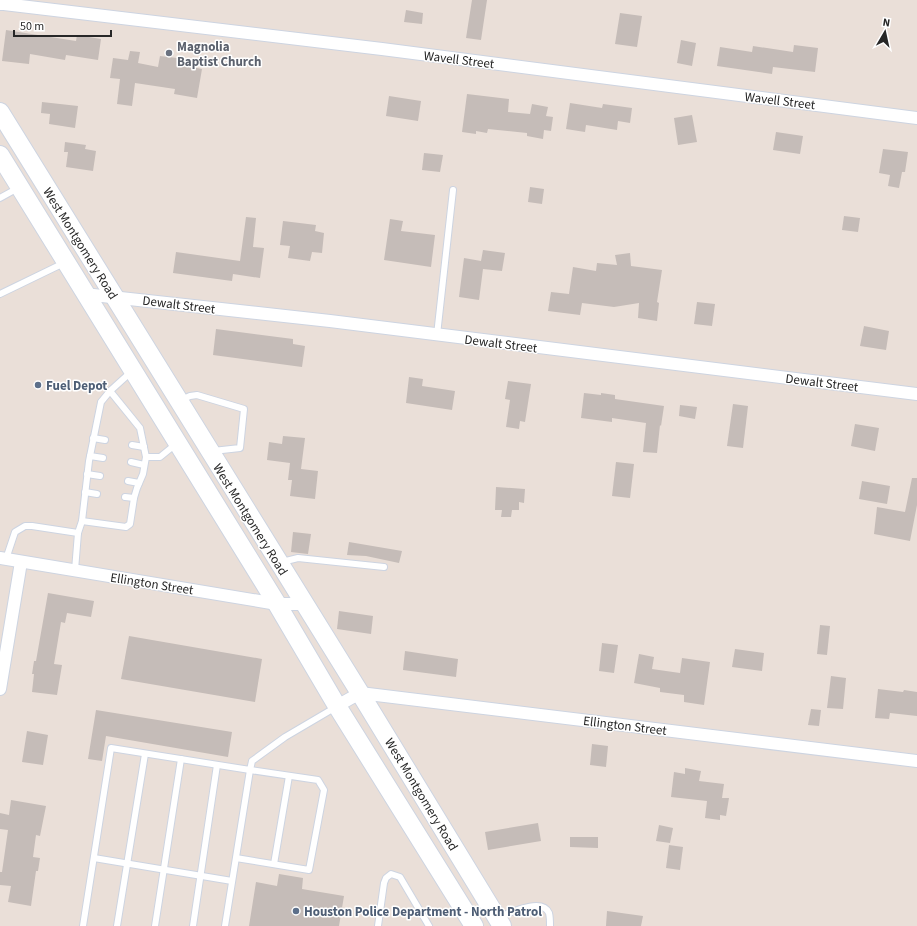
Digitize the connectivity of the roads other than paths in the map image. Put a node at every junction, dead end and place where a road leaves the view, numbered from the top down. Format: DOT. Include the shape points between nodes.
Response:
graph roads {
  1 [pos="0,4"];
  2 [pos="0,112"];
  3 [pos="917,118"];
  4 [pos="0,155"];
  5 [pos="19,187"];
  6 [pos="453,190"];
  7 [pos="0,198"];
  8 [pos="65,262"];
  9 [pos="1,292"];
  10 [pos="84,294"];
  11 [pos="114,296"];
  12 [pos="437,335"];
  13 [pos="132,371"];
  14 [pos="110,391"];
  15 [pos="917,394"];
  16 [pos="178,401"];
  17 [pos="93,438"];
  18 [pos="105,440"];
  19 [pos="177,443"];
  20 [pos="132,445"];
  21 [pos="144,447"];
  22 [pos="209,451"];
  23 [pos="90,456"];
  24 [pos="146,457"];
  25 [pos="103,458"];
  26 [pos="131,462"];
  27 [pos="144,465"];
  28 [pos="88,474"];
  29 [pos="100,476"];
  30 [pos="128,481"];
  31 [pos="139,483"];
  32 [pos="85,492"];
  33 [pos="97,494"];
  34 [pos="125,497"];
  35 [pos="134,498"];
  36 [pos="82,521"];
  37 [pos="78,533"];
  38 [pos="3,559"];
  39 [pos="21,562"];
  40 [pos="278,562"];
  41 [pos="384,567"];
  42 [pos="75,570"];
  43 [pos="277,604"];
  44 [pos="304,604"];
  45 [pos="0,689"];
  46 [pos="360,693"];
  47 [pos="337,706"];
  48 [pos="145,754"];
  49 [pos="181,759"];
  50 [pos="917,761"];
  51 [pos="217,765"];
  52 [pos="250,770"];
  53 [pos="289,776"];
  54 [pos="94,858"];
  55 [pos="236,858"];
  56 [pos="128,864"];
  57 [pos="274,864"];
  58 [pos="163,870"];
  59 [pos="200,876"];
  60 [pos="232,881"];
  61 [pos="494,923"];
  62 [pos="82,926"];
  63 [pos="118,926"];
  64 [pos="155,926"];
  65 [pos="193,926"];
  66 [pos="225,926"];
  67 [pos="378,926"];
  68 [pos="429,926"];
  69 [pos="474,926"];
  70 [pos="550,926"];
  1 -- 3 [label="street, Wavell Street" via="382,49"];
  2 -- 11 [label="main road, West Montgomery Road"];
  4 -- 5 [label="main road, West Montgomery Road"];
  5 -- 7 [label="lane"];
  5 -- 8 [label="main road, West Montgomery Road"];
  6 -- 12 [label="lane"];
  8 -- 9 [label="lane"];
  8 -- 10 [label="main road, West Montgomery Road"];
  10 -- 11 [label="street, Dewalt Street"];
  10 -- 13 [label="main road, West Montgomery Road"];
  11 -- 12 [label="street, Dewalt Street"];
  11 -- 16 [label="main road, West Montgomery Road"];
  12 -- 15 [label="street, Dewalt Street"];
  13 -- 14 [label="lane"];
  13 -- 19 [label="main road, West Montgomery Road"];
  14 -- 17 [label="lane" via="101,402"];
  14 -- 21 [label="lane" via="140,428"];
  16 -- 22 [label="main road, West Montgomery Road"];
  16 -- 22 [label="lane" via="197,394 244,409 240,448"];
  17 -- 18 [label="lane"];
  17 -- 23 [label="lane"];
  19 -- 24 [label="lane" via="160,457"];
  19 -- 43 [label="main road, West Montgomery Road"];
  20 -- 21 [label="lane"];
  21 -- 24 [label="lane"];
  22 -- 40 [label="main road, West Montgomery Road"];
  23 -- 25 [label="lane"];
  23 -- 28 [label="lane"];
  24 -- 27 [label="lane"];
  26 -- 27 [label="lane"];
  27 -- 31 [label="lane"];
  28 -- 29 [label="lane"];
  28 -- 32 [label="lane"];
  30 -- 31 [label="lane"];
  31 -- 35 [label="lane"];
  32 -- 33 [label="lane"];
  32 -- 36 [label="lane"];
  34 -- 35 [label="lane"];
  35 -- 36 [label="lane" via="130,524 126,527"];
  36 -- 37 [label="lane"];
  37 -- 38 [label="lane" via="25,526 15,532"];
  37 -- 42 [label="lane"];
  38 -- 39 [label="street, Ellington Street"];
  39 -- 42 [label="street, Ellington Street"];
  39 -- 45 [label="street"];
  40 -- 41 [label="lane" via="298,558"];
  40 -- 44 [label="main road, West Montgomery Road"];
  42 -- 43 [label="street, Ellington Street"];
  43 -- 44 [label="street, Ellington Street"];
  43 -- 47 [label="main road, West Montgomery Road"];
  44 -- 46 [label="main road, West Montgomery Road"];
  46 -- 47 [label="street"];
  46 -- 50 [label="street, Ellington Street"];
  46 -- 61 [label="main road, West Montgomery Road"];
  47 -- 52 [label="lane" via="286,736 252,761"];
  47 -- 69 [label="main road, West Montgomery Road"];
  48 -- 49 [label="lane"];
  48 -- 54 [label="lane" via="111,748"];
  48 -- 56 [label="lane"];
  49 -- 51 [label="lane"];
  49 -- 58 [label="lane"];
  51 -- 52 [label="lane"];
  51 -- 59 [label="lane"];
  52 -- 53 [label="lane"];
  52 -- 55 [label="lane"];
  53 -- 57 [label="lane"];
  53 -- 57 [label="lane" via="318,780 324,790 309,870"];
  54 -- 56 [label="lane"];
  54 -- 62 [label="lane"];
  55 -- 57 [label="lane"];
  55 -- 60 [label="lane"];
  56 -- 58 [label="lane"];
  56 -- 63 [label="lane"];
  58 -- 59 [label="lane"];
  58 -- 64 [label="lane"];
  59 -- 60 [label="lane"];
  59 -- 65 [label="lane"];
  60 -- 66 [label="lane"];
  61 -- 70 [label="lane" via="537,905 544,907 549,913"];
  67 -- 68 [label="lane" via="384,883 391,874 400,877"];
}
